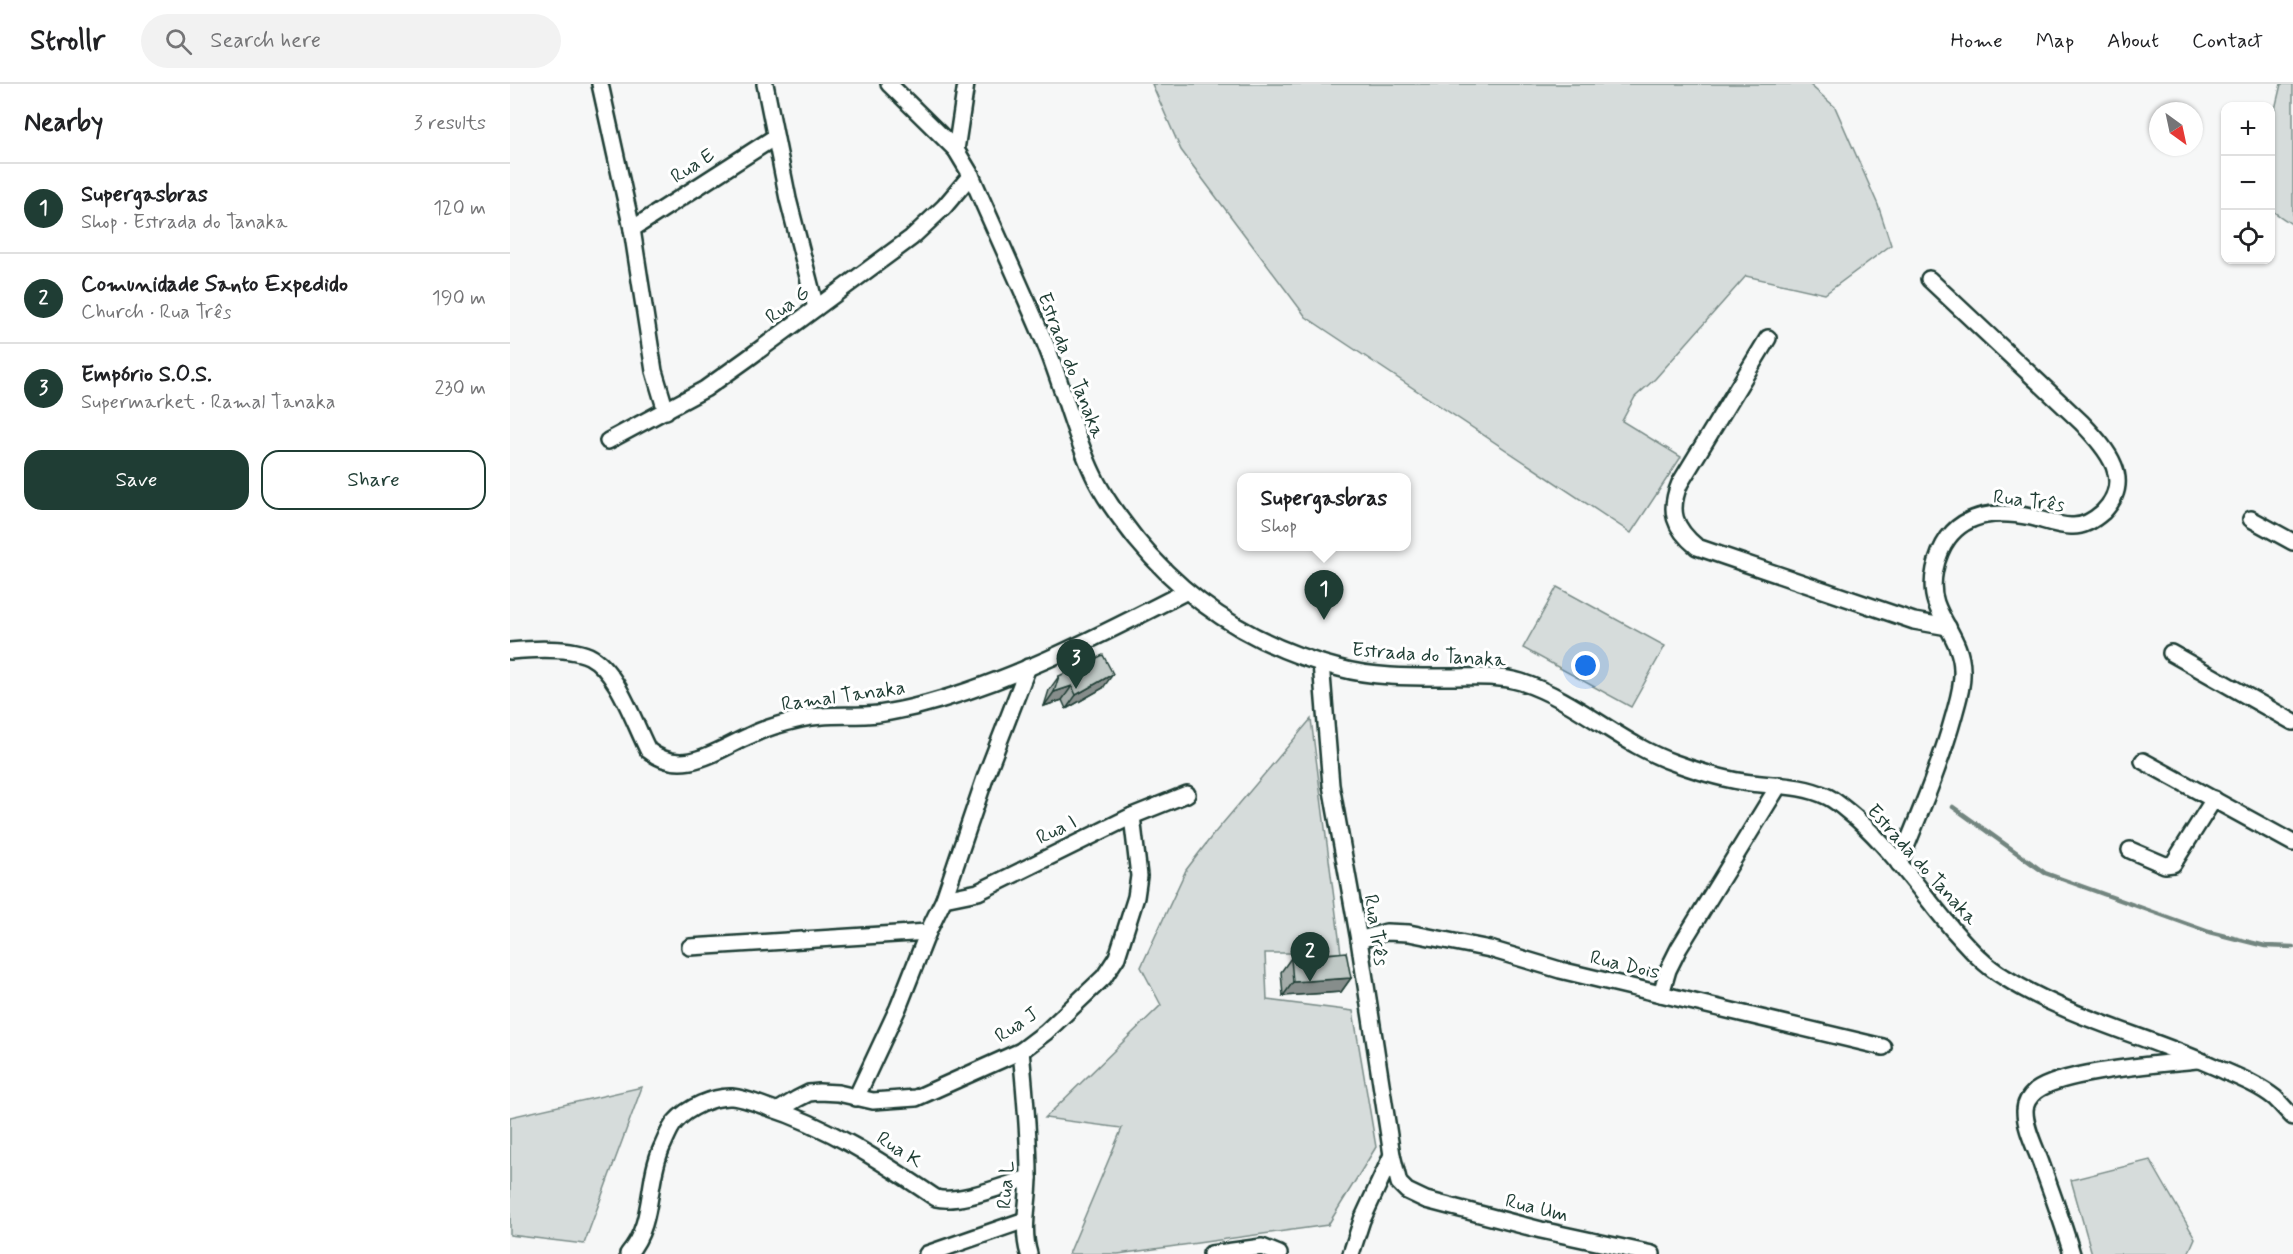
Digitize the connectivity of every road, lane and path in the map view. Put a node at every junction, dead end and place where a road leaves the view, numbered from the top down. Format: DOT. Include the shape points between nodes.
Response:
graph roads {
  1 [pos="600,84"];
  2 [pos="765,84"];
  3 [pos="889,84"];
  4 [pos="966,84"];
  5 [pos="775,137"];
  6 [pos="956,150"];
  7 [pos="971,175"];
  8 [pos="632,229"];
  9 [pos="1929,279"];
  10 [pos="816,308"];
  11 [pos="1768,338"];
  12 [pos="666,411"];
  13 [pos="608,441"];
  14 [pos="2251,519"];
  15 [pos="2293,542"];
  16 [pos="1185,592"];
  17 [pos="1948,627"];
  18 [pos="510,651"];
  19 [pos="2171,653"];
  20 [pos="1321,663"];
  21 [pos="1028,667"];
  22 [pos="2293,722"];
  23 [pos="2143,761"];
  24 [pos="1779,785"];
  25 [pos="1187,794"];
  26 [pos="2214,799"];
  27 [pos="1132,816"];
  28 [pos="2293,843"];
  29 [pos="2130,850"];
  30 [pos="1899,864"];
  31 [pos="944,899"];
  32 [pos="928,932"];
  33 [pos="1359,940"];
  34 [pos="690,947"];
  35 [pos="1661,994"];
  36 [pos="1883,1047"];
  37 [pos="1021,1051"];
  38 [pos="2200,1060"];
  39 [pos="856,1098"];
  40 [pos="779,1110"];
  41 [pos="2293,1117"];
  42 [pos="1392,1155"];
  43 [pos="1029,1178"];
  44 [pos="1414,1195"];
  45 [pos="1025,1220"];
  46 [pos="628,1254"];
  47 [pos="927,1254"];
  48 [pos="1029,1254"];
  49 [pos="1210,1254"];
  50 [pos="1279,1254"];
  51 [pos="1351,1254"];
  52 [pos="1652,1254"];
  53 [pos="2072,1254"];
  1 -- 8 [label="street"];
  2 -- 5 [label="street"];
  3 -- 6 [label="street, Estrada do Tanaka"];
  4 -- 6 [label="street"];
  5 -- 8 [label="street, Rua E"];
  5 -- 10 [label="street"];
  6 -- 7 [label="street, Estrada do Tanaka"];
  7 -- 10 [label="street, Rua G" via="911,238"];
  7 -- 16 [label="street, Estrada do Tanaka" via="1044,340 1094,478 1112,509 1159,567"];
  8 -- 12 [label="street" via="654,371"];
  9 -- 17 [label="street, Rua Três" via="2082,423 2102,444 2117,476 2117,489 2110,505 2085,524 2072,526 1997,513 1976,516 1963,524 1939,554 1934,574 1935,602"];
  10 -- 12 [label="street, Rua G" via="705,389"];
  11 -- 17 [label="street" via="1680,483 1674,496 1677,525 1697,547 1914,621"];
  12 -- 13 [label="street, Rua G"];
  14 -- 15 [label="street"];
  16 -- 20 [label="street, Estrada do Tanaka" via="1261,640"];
  16 -- 21 [label="street, Ramal Tanaka"];
  17 -- 30 [label="street, Rua Três" via="1960,651 1961,690 1947,743"];
  18 -- 21 [label="street, Ramal Tanaka" via="534,649 590,657 615,684 648,750 676,762 698,760 748,736 803,718 910,708"];
  19 -- 22 [label="street"];
  20 -- 24 [label="street, Estrada do Tanaka" via="1364,673 1513,680 1543,690 1669,762 1727,780"];
  20 -- 33 [label="street, Rua Três" via="1331,785"];
  21 -- 31 [label="street"];
  23 -- 26 [label="street"];
  24 -- 30 [label="street, Estrada do Tanaka" via="1828,798 1874,834"];
  24 -- 35 [label="street" via="1679,948"];
  25 -- 27 [label="street, Rua I"];
  26 -- 28 [label="street"];
  26 -- 29 [label="street" via="2173,864 2165,866"];
  27 -- 31 [label="street, Rua I" via="978,892"];
  27 -- 37 [label="street, Rua J" via="1139,876 1117,957 1084,997"];
  30 -- 38 [label="street, Estrada do Tanaka" via="1973,952 2001,976 2080,1015"];
  31 -- 32 [label="street"];
  32 -- 34 [label="street"];
  32 -- 39 [label="street"];
  33 -- 35 [label="street, Rua Dois" via="1386,932 1409,933 1490,949"];
  33 -- 42 [label="street, Rua Três"];
  35 -- 36 [label="street, Rua Dois"];
  37 -- 39 [label="street, Rua J" via="916,1098"];
  37 -- 43 [label="street, Rua L"];
  38 -- 41 [label="street, Estrada do Tanaka" via="2272,1095"];
  38 -- 53 [label="street" via="2065,1079 2037,1090 2028,1099 2025,1110 2031,1135"];
  39 -- 40 [label="street, Rua J" via="828,1091 809,1093"];
  40 -- 43 [label="street, Rua K" via="830,1131 936,1198 952,1201"];
  40 -- 46 [label="street, Rua K" via="732,1097 715,1099 674,1123 653,1175 645,1226"];
  42 -- 44 [label="street, Rua Três" via="1399,1183"];
  42 -- 51 [label="street"];
  43 -- 45 [label="street, Rua L"];
  44 -- 52 [label="street, Rua Um" via="1541,1230"];
  45 -- 47 [label="street, Rua L"];
  45 -- 48 [label="street"];
  49 -- 50 [label="street" via="1262,1247"];
}
